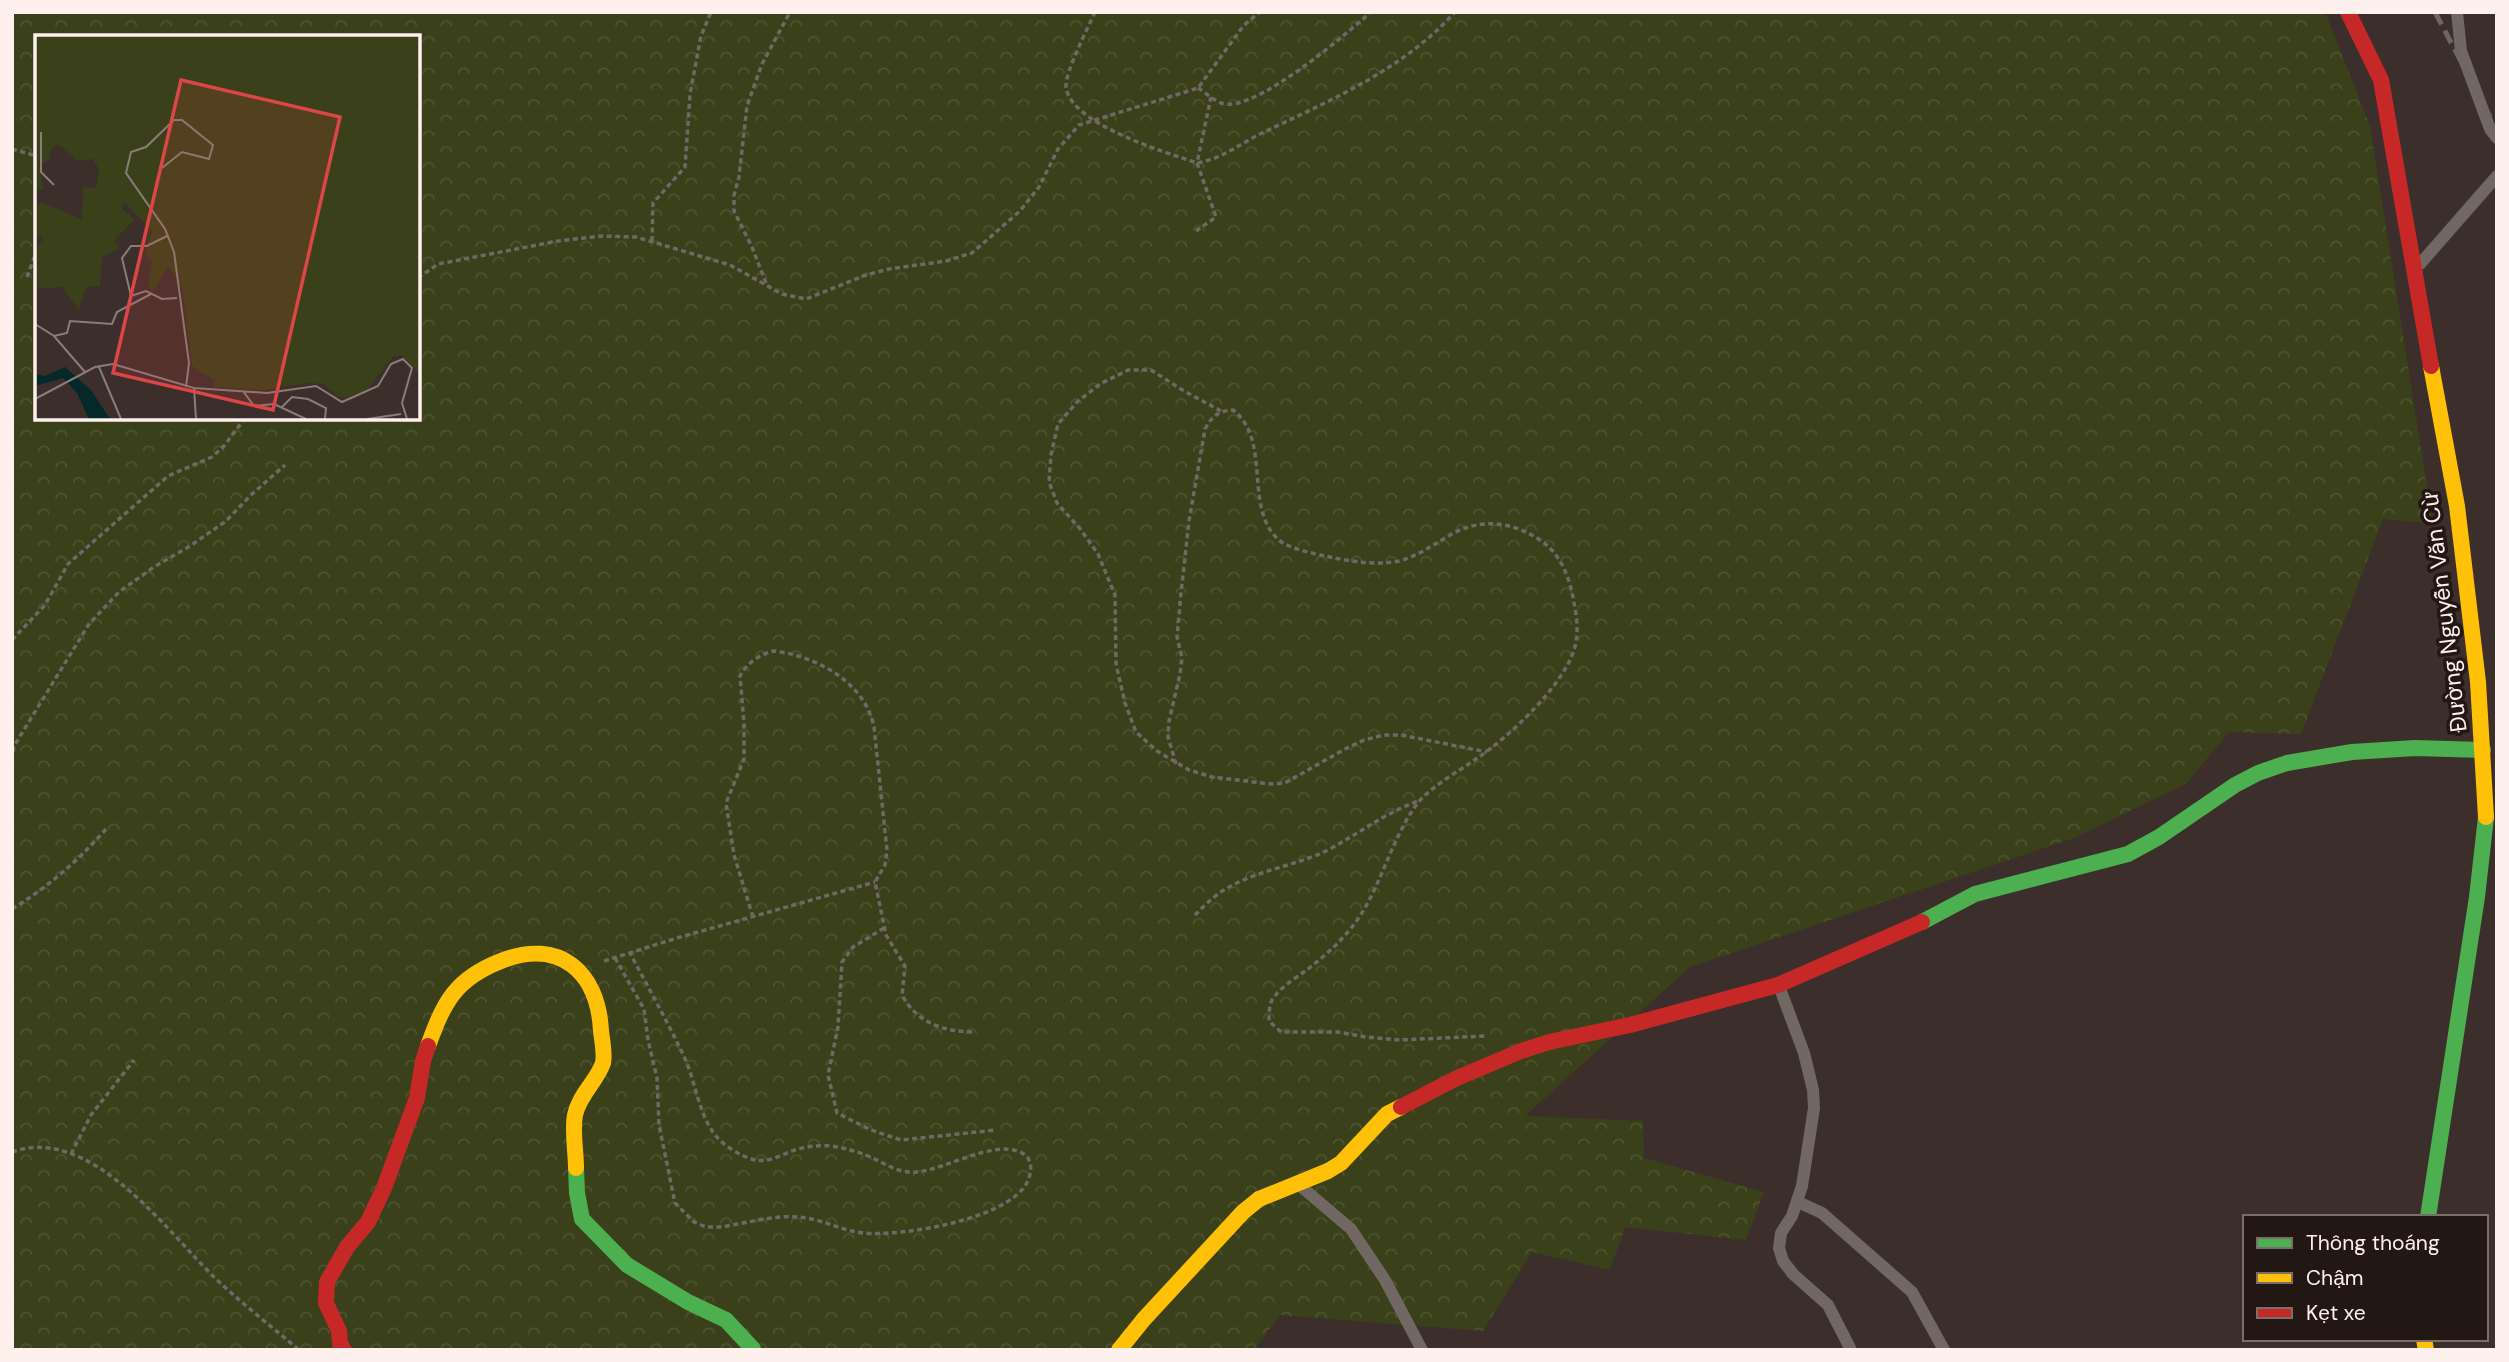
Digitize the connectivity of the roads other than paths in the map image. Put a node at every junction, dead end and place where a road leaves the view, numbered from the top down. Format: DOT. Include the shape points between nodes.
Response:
graph roads {
  1 [pos="2347,12"];
  2 [pos="2457,12"];
  3 [pos="2497,138"];
  4 [pos="2497,176"];
  5 [pos="2413,272"];
  6 [pos="2483,750"];
  7 [pos="1779,985"];
  8 [pos="1296,1182"];
  9 [pos="1798,1202"];
  10 [pos="2428,1215"];
  11 [pos="753,1349"];
  12 [pos="344,1350"];
  13 [pos="1119,1350"];
  14 [pos="1422,1350"];
  15 [pos="1851,1350"];
  16 [pos="1944,1350"];
  1 -- 5 [label="main road, Đường Nguyễn Văn Cừ" via="2381,79"];
  2 -- 3 [label="lane" via="2461,51"];
  4 -- 5 [label="lane"];
  5 -- 6 [label="main road, Đường Nguyễn Văn Cừ" via="2456,506"];
  6 -- 7 [label="main road" via="2352,752 2258,773 2128,854 1975,894 1900,933"];
  6 -- 10 [label="main road, Đường Nguyễn Văn Cừ" via="2487,807 2477,897"];
  7 -- 8 [label="main road" via="1521,1051 1387,1114 1340,1163"];
  7 -- 9 [label="lane" via="1813,1090 1809,1147"];
  8 -- 13 [label="main road" via="1243,1212"];
  8 -- 14 [label="lane" via="1351,1229 1385,1280"];
  9 -- 15 [label="lane" via="1781,1234 1781,1255 1793,1274 1828,1305"];
  9 -- 16 [label="lane" via="1819,1211 1912,1292"];
  11 -- 12 [label="main road" via="726,1320 688,1303 627,1265 582,1219 575,1115 601,1066 596,996 579,970 563,959 551,954 519,954 481,970 451,995 441,1010 423,1061 417,1098 384,1188 368,1222 327,1282 326,1303"];
}
